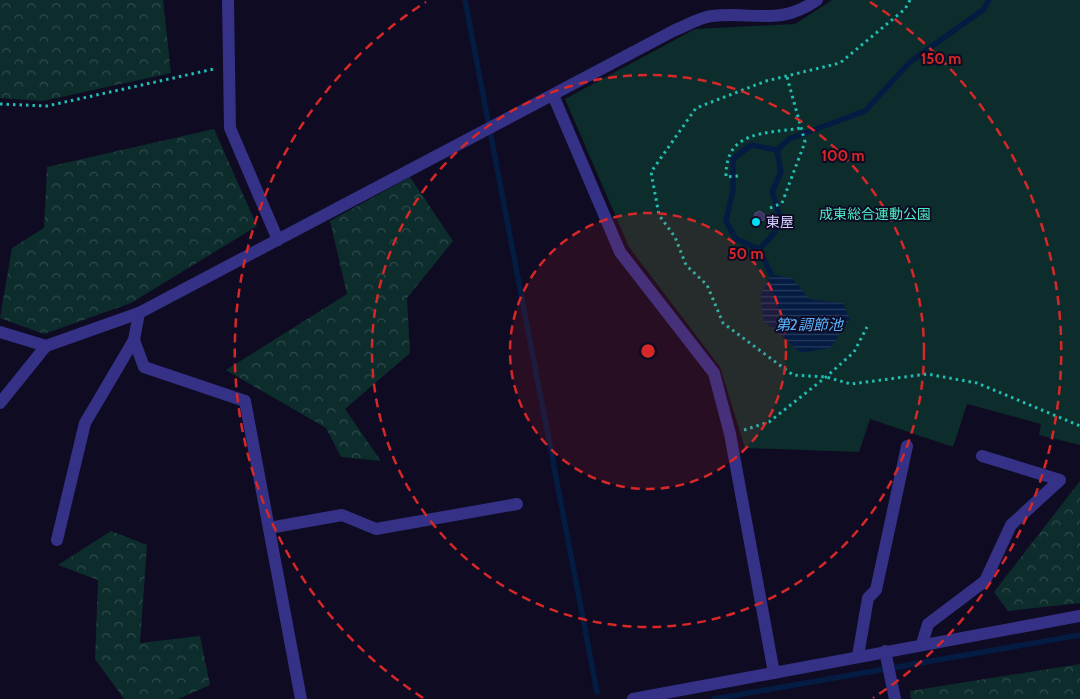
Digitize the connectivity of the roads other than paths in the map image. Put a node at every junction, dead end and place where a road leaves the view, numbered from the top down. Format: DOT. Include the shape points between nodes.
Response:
graph roads {
  1 [pos="228,0"];
  2 [pos="817,0"];
  3 [pos="553,95"];
  4 [pos="278,240"];
  5 [pos="139,313"];
  6 [pos="0,332"];
  7 [pos="134,340"];
  8 [pos="46,346"];
  9 [pos="0,403"];
  10 [pos="907,446"];
  11 [pos="982,456"];
  12 [pos="517,504"];
  13 [pos="269,528"];
  14 [pos="58,540"];
  15 [pos="1080,616"];
  16 [pos="922,644"];
  17 [pos="885,651"];
  18 [pos="858,656"];
  19 [pos="774,673"];
  20 [pos="301,699"];
  21 [pos="633,699"];
  22 [pos="895,699"];
  1 -- 4 [label="street" via="230,128"];
  2 -- 3 [label="street" via="802,11 776,17 710,16 675,30"];
  3 -- 4 [label="street"];
  3 -- 19 [label="street" via="620,252 714,373 730,434"];
  4 -- 5 [label="street"];
  5 -- 7 [label="street"];
  5 -- 8 [label="street"];
  6 -- 8 [label="street"];
  7 -- 13 [label="street" via="144,366 245,401"];
  7 -- 14 [label="street" via="85,423"];
  8 -- 9 [label="street"];
  10 -- 18 [label="street" via="876,590 868,598"];
  11 -- 16 [label="street" via="1060,480 1011,525 985,581 928,624"];
  12 -- 13 [label="street" via="376,529 342,515"];
  13 -- 20 [label="street"];
  15 -- 16 [label="street"];
  16 -- 17 [label="street"];
  17 -- 18 [label="street"];
  17 -- 22 [label="street"];
  18 -- 19 [label="street"];
  19 -- 21 [label="street"];
}
